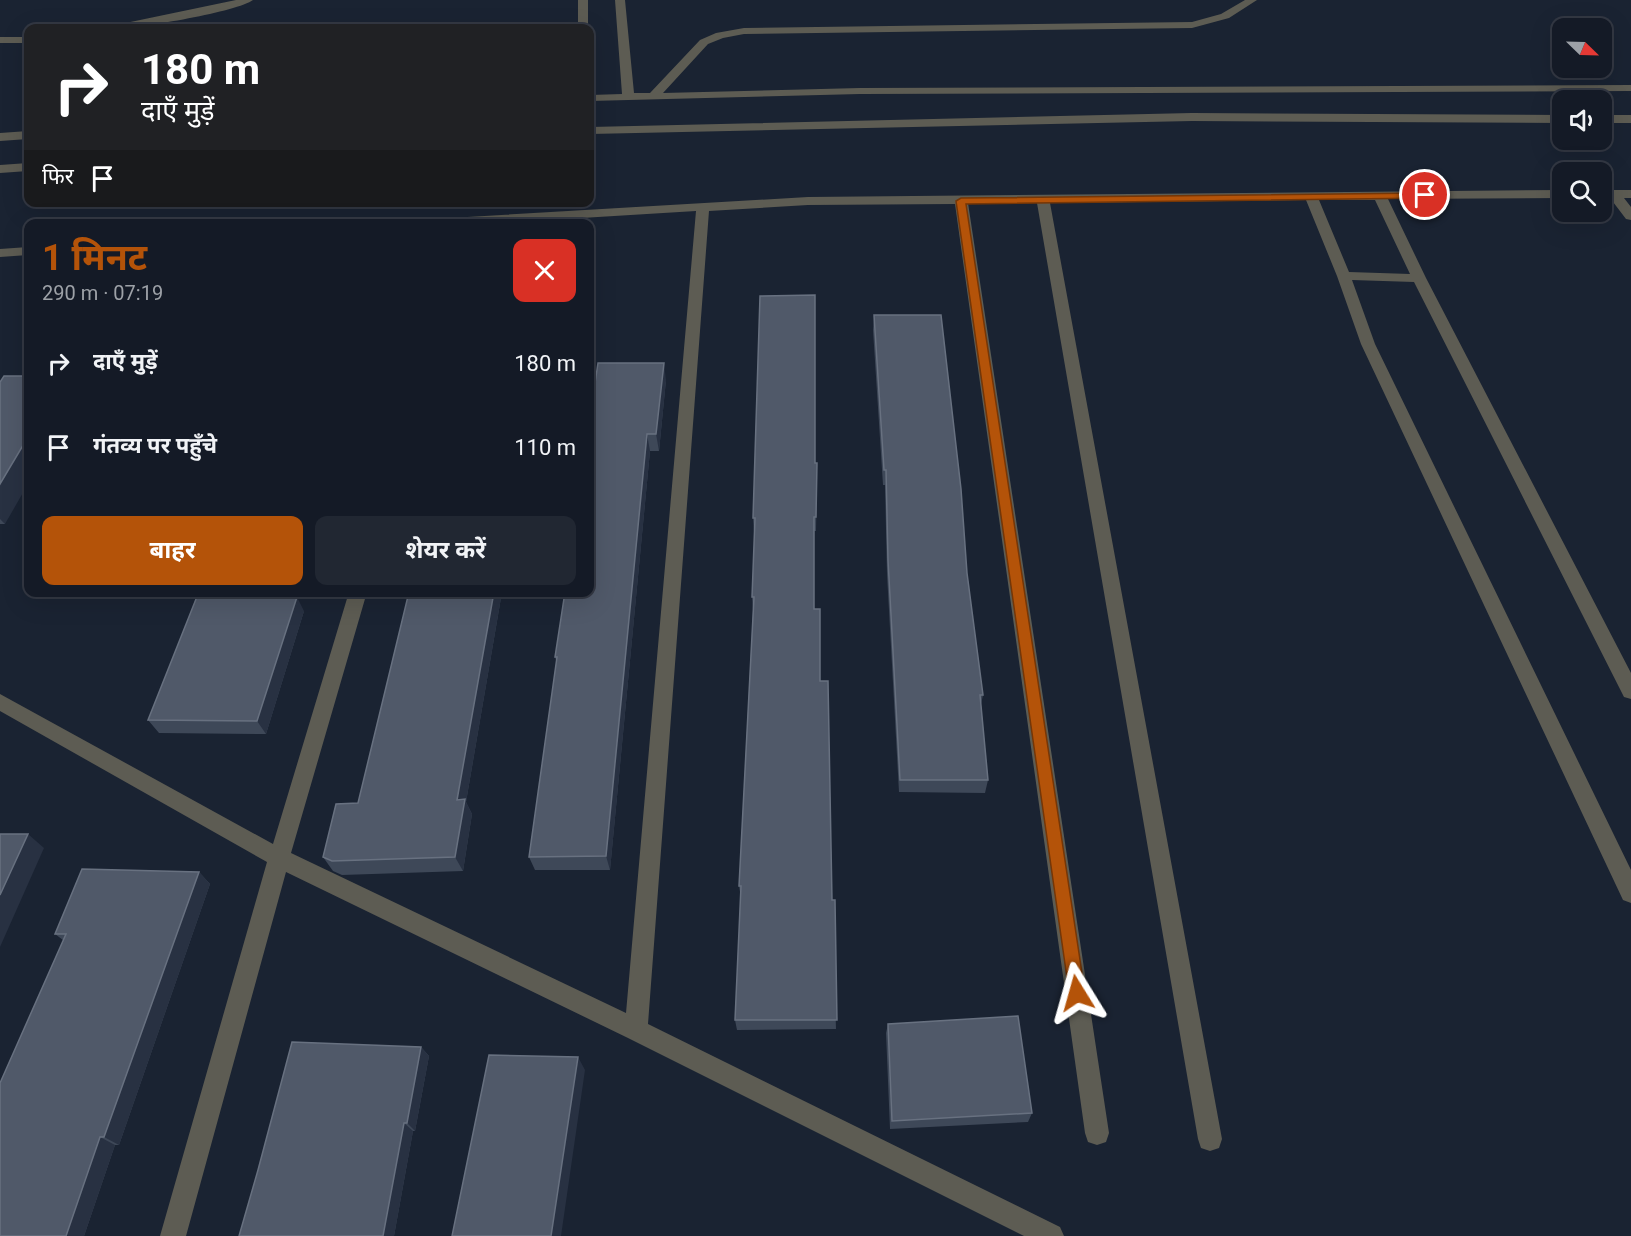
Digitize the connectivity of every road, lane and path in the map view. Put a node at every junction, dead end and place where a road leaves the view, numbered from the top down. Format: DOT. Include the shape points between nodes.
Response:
graph roads {
  1 [pos="248,0"];
  2 [pos="583,0"];
  3 [pos="620,0"];
  4 [pos="1252,0"];
  5 [pos="137,24"];
  6 [pos="583,24"];
  7 [pos="0,40"];
  8 [pos="24,40"];
  9 [pos="1631,88"];
  10 [pos="654,95"];
  11 [pos="628,96"];
  12 [pos="594,98"];
  13 [pos="1552,119"];
  14 [pos="1612,119"];
  15 [pos="1631,119"];
  16 [pos="594,131"];
  17 [pos="24,135"];
  18 [pos="0,137"];
  19 [pos="24,167"];
  20 [pos="0,169"];
  21 [pos="1552,194"];
  22 [pos="1612,194"];
  23 [pos="1631,194"];
  24 [pos="1310,195"];
  25 [pos="1380,196"];
  26 [pos="1612,198"];
  27 [pos="1043,199"];
  28 [pos="961,201"];
  29 [pos="703,208"];
  30 [pos="1631,216"];
  31 [pos="505,219"];
  32 [pos="24,251"];
  33 [pos="0,253"];
  34 [pos="1344,276"];
  35 [pos="1419,278"];
  36 [pos="357,597"];
  37 [pos="1631,691"];
  38 [pos="1,704"];
  39 [pos="279,858"];
  40 [pos="1631,893"];
  41 [pos="636,1030"];
  42 [pos="1097,1133"];
  43 [pos="1210,1139"];
  44 [pos="174,1236"];
  45 [pos="1051,1236"];
  1 -- 5 [label="street"];
  2 -- 6 [label="street"];
  3 -- 11 [label="street"];
  4 -- 10 [label="street" via="1225,16 1192,25 744,31 704,42"];
  7 -- 8 [label="street"];
  9 -- 10 [label="street"];
  10 -- 11 [label="street"];
  11 -- 12 [label="street"];
  13 -- 16 [label="street" via="1192,117"];
  14 -- 15 [label="street"];
  17 -- 18 [label="street"];
  19 -- 20 [label="street"];
  21 -- 25 [label="street"];
  22 -- 23 [label="street"];
  24 -- 25 [label="street"];
  24 -- 27 [label="street"];
  24 -- 34 [label="street"];
  25 -- 35 [label="street"];
  26 -- 30 [label="street"];
  27 -- 28 [label="street"];
  27 -- 43 [label="street"];
  28 -- 29 [label="street" via="808,201"];
  28 -- 42 [label="street"];
  29 -- 31 [label="street"];
  29 -- 41 [label="street"];
  32 -- 33 [label="street"];
  34 -- 35 [label="street"];
  34 -- 40 [label="street" via="1368,344"];
  35 -- 37 [label="street"];
  36 -- 39 [label="street"];
  38 -- 39 [label="street"];
  39 -- 41 [label="street"];
  39 -- 44 [label="street"];
  41 -- 45 [label="street"];
}
